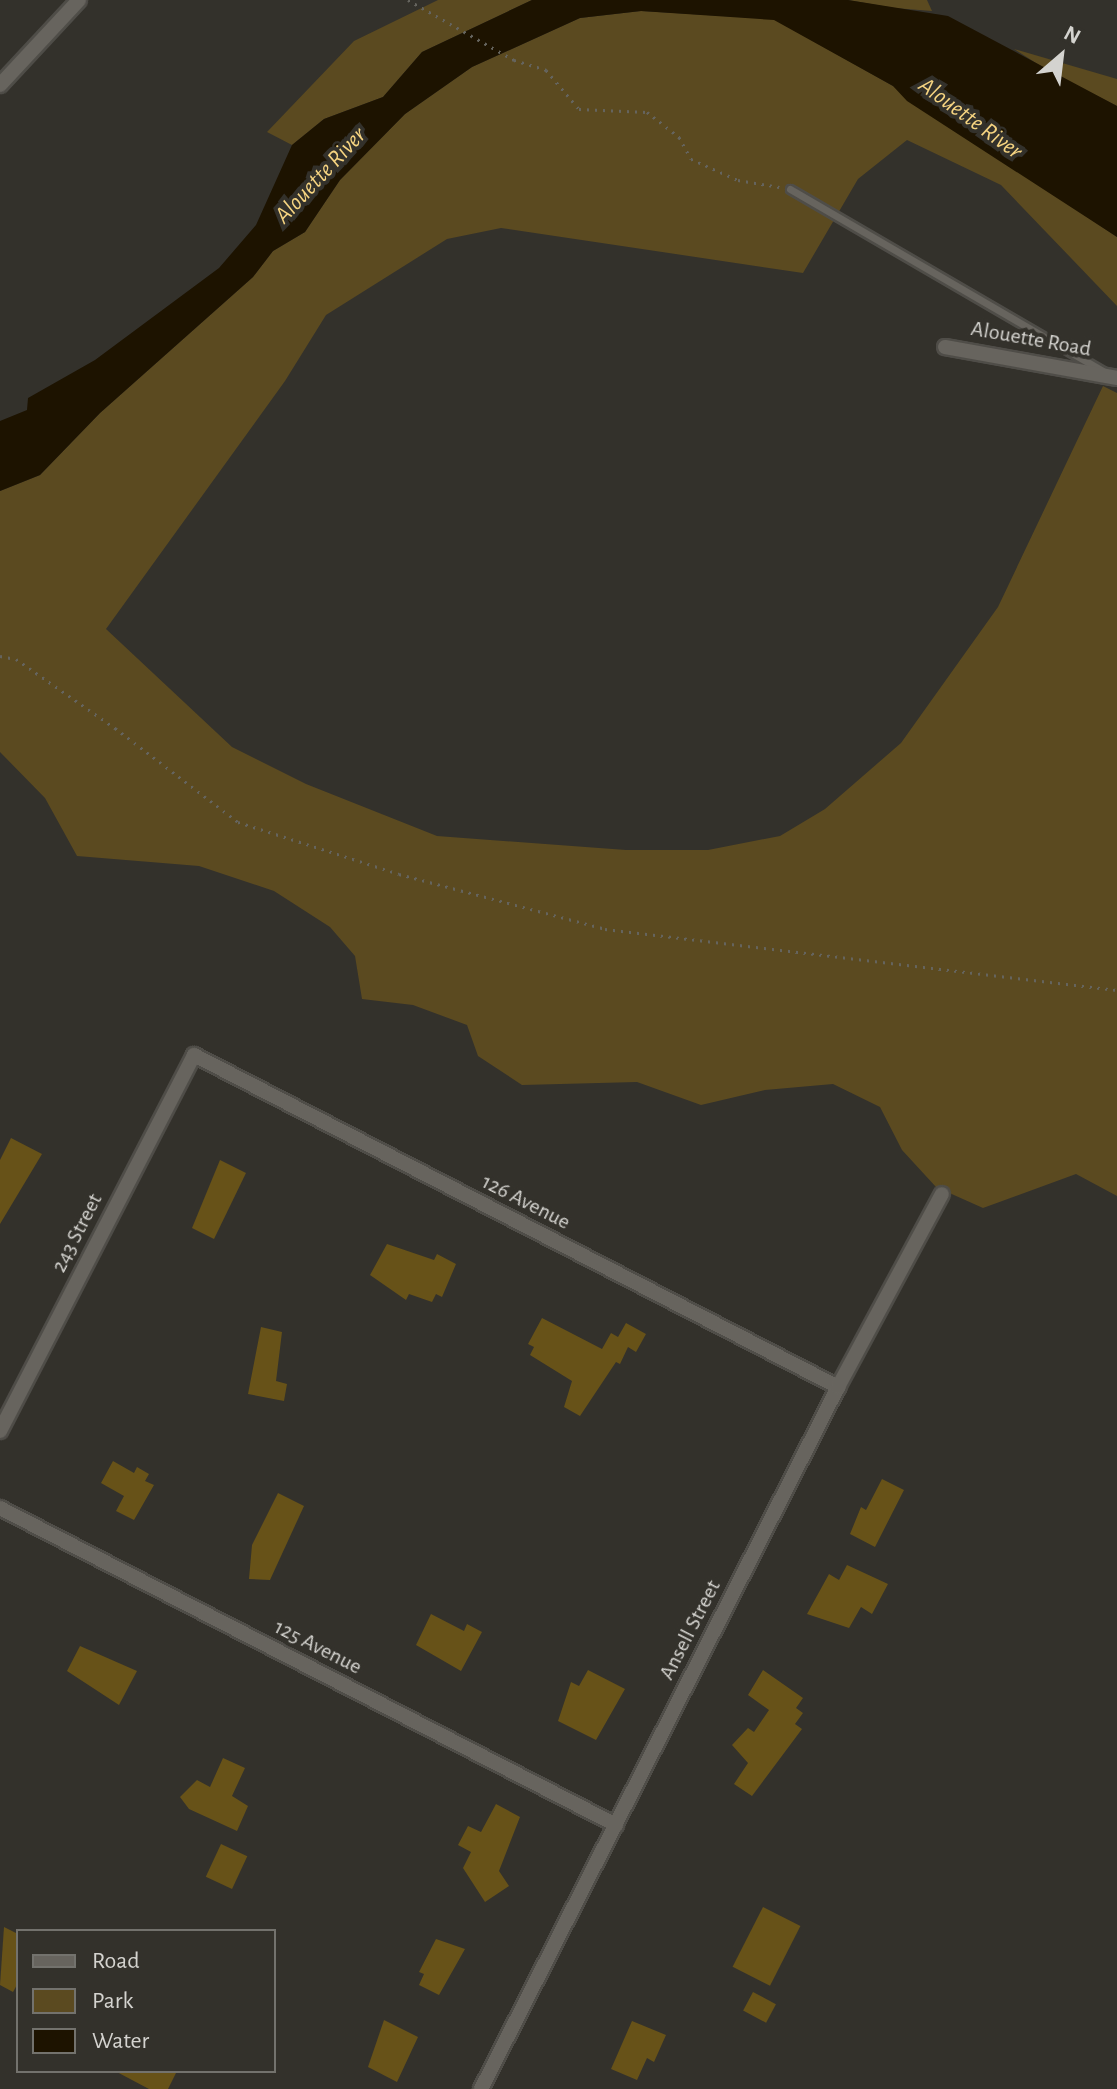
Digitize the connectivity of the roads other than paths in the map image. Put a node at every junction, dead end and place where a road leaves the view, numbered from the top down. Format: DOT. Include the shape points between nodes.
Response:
graph roads {
  1 [pos="79,0"];
  2 [pos="0,85"];
  3 [pos="790,189"];
  4 [pos="945,347"];
  5 [pos="1114,377"];
  6 [pos="194,1055"];
  7 [pos="942,1194"];
  8 [pos="838,1387"];
  9 [pos="0,1431"];
  10 [pos="0,1508"];
  11 [pos="616,1825"];
  12 [pos="481,2089"];
  1 -- 2 [label="street"];
  3 -- 5 [label="lane"];
  4 -- 5 [label="street, Alouette Road"];
  6 -- 8 [label="street, 126 Avenue"];
  6 -- 9 [label="street, 243 Street"];
  7 -- 8 [label="street, Ansell Street"];
  8 -- 11 [label="street, Ansell Street"];
  10 -- 11 [label="street, 125 Avenue"];
  11 -- 12 [label="street, Ansell Street"];
}
